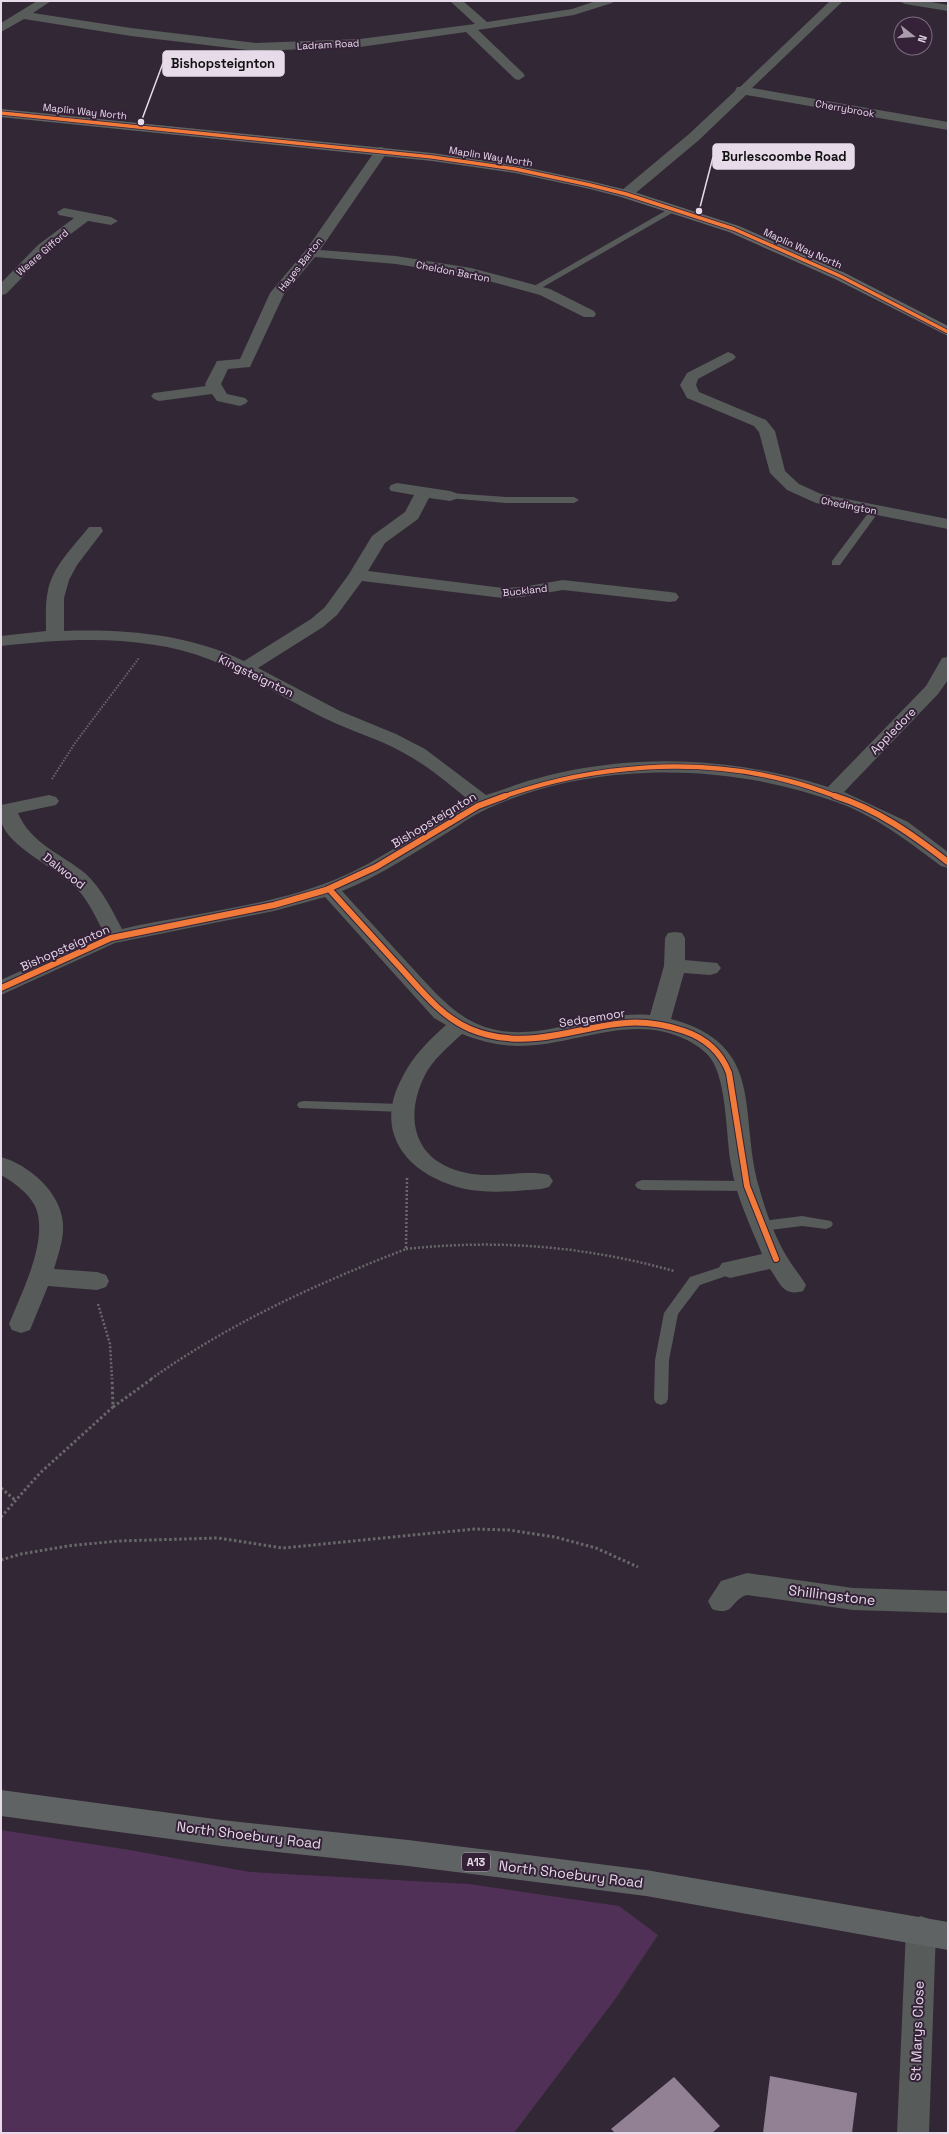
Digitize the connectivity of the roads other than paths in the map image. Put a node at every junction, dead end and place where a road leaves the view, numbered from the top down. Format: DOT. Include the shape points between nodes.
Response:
graph roads {
  1 [pos="45,1"];
  2 [pos="456,1"];
  3 [pos="608,1"];
  4 [pos="837,1"];
  5 [pos="905,1"];
  6 [pos="948,8"];
  7 [pos="22,15"];
  8 [pos="484,26"];
  9 [pos="1,28"];
  10 [pos="469,28"];
  11 [pos="519,76"];
  12 [pos="741,90"];
  13 [pos="1,113"];
  14 [pos="948,126"];
  15 [pos="382,151"];
  16 [pos="626,194"];
  17 [pos="675,209"];
  18 [pos="64,212"];
  19 [pos="85,216"];
  20 [pos="111,221"];
  21 [pos="311,253"];
  22 [pos="533,289"];
  23 [pos="1,291"];
  24 [pos="589,314"];
  25 [pos="948,332"];
  26 [pos="728,357"];
  27 [pos="216,389"];
  28 [pos="159,396"];
  29 [pos="240,401"];
  30 [pos="398,488"];
  31 [pos="424,492"];
  32 [pos="450,496"];
  33 [pos="574,500"];
  34 [pos="875,510"];
  35 [pos="948,524"];
  36 [pos="95,531"];
  37 [pos="836,564"];
  38 [pos="357,575"];
  39 [pos="670,597"];
  40 [pos="55,636"];
  41 [pos="1,641"];
  42 [pos="948,662"];
  43 [pos="244,669"];
  44 [pos="832,794"];
  45 [pos="49,802"];
  46 [pos="484,803"];
  47 [pos="4,811"];
  48 [pos="948,862"];
  49 [pos="329,889"];
  50 [pos="116,937"];
  51 [pos="675,938"];
  52 [pos="675,966"];
  53 [pos="710,968"];
  54 [pos="1,988"];
  55 [pos="658,1023"];
  56 [pos="459,1025"];
  57 [pos="304,1105"];
  58 [pos="402,1108"];
  59 [pos="1,1165"];
  60 [pos="541,1181"];
  61 [pos="642,1185"];
  62 [pos="747,1186"];
  63 [pos="826,1224"];
  64 [pos="762,1226"];
  65 [pos="776,1259"];
  66 [pos="730,1269"];
  67 [pos="40,1277"];
  68 [pos="97,1282"];
  69 [pos="794,1285"];
  70 [pos="20,1324"];
  71 [pos="661,1399"];
  72 [pos="722,1601"];
  73 [pos="948,1602"];
  74 [pos="1,1803"];
  75 [pos="934,1933"];
  76 [pos="912,2133"];
  1 -- 7 [label="street"];
  2 -- 8 [label="street"];
  3 -- 8 [label="street, Ladram Road" via="574,12"];
  4 -- 12 [label="street"];
  5 -- 6 [label="street"];
  7 -- 9 [label="street"];
  7 -- 10 [label="street, Ladram Road" via="131,32 256,47 353,44"];
  8 -- 10 [label="street, Ladram Road"];
  10 -- 11 [label="street"];
  12 -- 14 [label="street, Cherrybrook"];
  12 -- 16 [label="street" via="694,137"];
  13 -- 15 [label="street, Maplin Way North"];
  15 -- 16 [label="street, Maplin Way North" via="515,169"];
  15 -- 21 [label="street, Hayes Barton"];
  16 -- 17 [label="street, Maplin Way North"];
  17 -- 22 [label="lane"];
  17 -- 25 [label="street, Maplin Way North" via="776,246"];
  18 -- 19 [label="street, Weare Gifford"];
  19 -- 20 [label="street, Weare Gifford"];
  19 -- 23 [label="street, Weare Gifford" via="43,248"];
  21 -- 22 [label="street, Cheldon Barton" via="396,260 471,272"];
  21 -- 27 [label="street, Hayes Barton" via="277,292 246,364 222,364 213,384"];
  22 -- 24 [label="street, Cheldon Barton" via="545,292"];
  26 -- 34 [label="street, Chedington" via="692,376 688,385 692,395 760,423 767,431 778,473 793,487 816,498"];
  27 -- 28 [label="street"];
  27 -- 29 [label="street" via="222,398"];
  30 -- 31 [label="street"];
  31 -- 32 [label="street"];
  31 -- 38 [label="street" via="412,515 378,540"];
  32 -- 33 [label="lane" via="506,500"];
  34 -- 35 [label="street, Chedington"];
  34 -- 37 [label="lane"];
  36 -- 40 [label="street" via="64,573 58,586 55,598"];
  38 -- 39 [label="street, Buckland" via="496,592 522,592 564,585"];
  38 -- 43 [label="street" via="331,611 317,623"];
  40 -- 41 [label="street, Kingsteignton"];
  40 -- 43 [label="street, Kingsteignton" via="93,635 152,641 215,655"];
  42 -- 44 [label="street, Appledore" via="944,674 932,690"];
  43 -- 46 [label="street, Kingsteignton" via="334,715 409,747"];
  44 -- 46 [label="street, Bishopsteignton" via="754,774 684,767 649,767 576,775 529,787"];
  44 -- 48 [label="street, Bishopsteignton" via="889,820"];
  45 -- 47 [label="street, Dalwood"];
  46 -- 49 [label="street, Bishopsteignton" via="392,858"];
  47 -- 50 [label="street, Dalwood" via="18,835 79,879 92,892"];
  49 -- 50 [label="street, Bishopsteignton" via="274,906"];
  49 -- 56 [label="street, Sedgemoor" via="442,1013"];
  50 -- 54 [label="street, Bishopsteignton"];
  51 -- 52 [label="street"];
  52 -- 53 [label="street"];
  52 -- 55 [label="street"];
  55 -- 56 [label="street, Sedgemoor" via="618,1024 548,1037 518,1038 477,1033"];
  55 -- 62 [label="street, Sedgemoor" via="696,1036 716,1049 726,1064"];
  56 -- 58 [label="street" via="441,1041 414,1076"];
  57 -- 58 [label="lane"];
  58 -- 60 [label="street" via="409,1147 430,1167 466,1181"];
  59 -- 67 [label="street" via="26,1182 47,1207 52,1222 50,1242"];
  61 -- 62 [label="lane"];
  62 -- 64 [label="street, Sedgemoor"];
  63 -- 64 [label="lane" via="802,1221"];
  64 -- 65 [label="street, Sedgemoor"];
  65 -- 66 [label="street"];
  65 -- 69 [label="street, Sedgemoor"];
  66 -- 71 [label="lane" via="695,1281 671,1313 662,1360"];
  67 -- 68 [label="street"];
  67 -- 70 [label="street"];
  72 -- 73 [label="street, Shillingstone" via="731,1589 747,1584 853,1599"];
  74 -- 75 [label="main road, North Shoebury Road / A13" via="222,1833 646,1883"];
  75 -- 76 [label="street, St Marys Close"];
}
